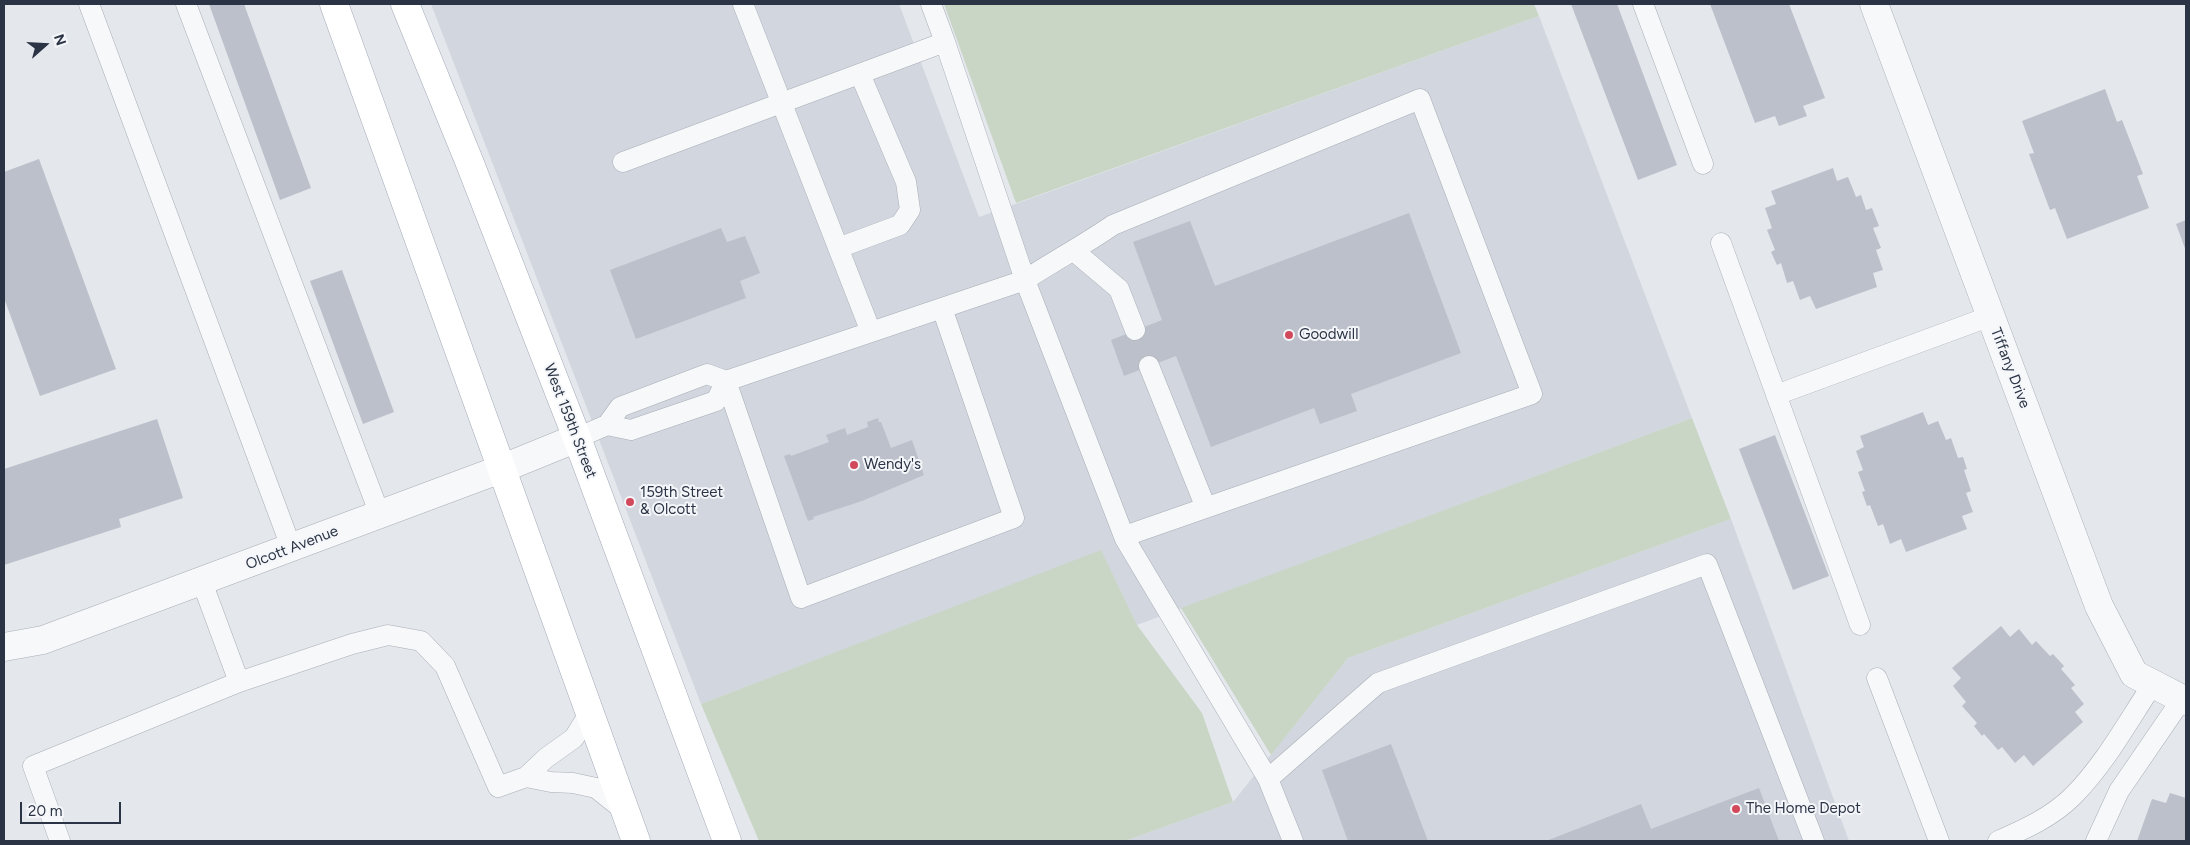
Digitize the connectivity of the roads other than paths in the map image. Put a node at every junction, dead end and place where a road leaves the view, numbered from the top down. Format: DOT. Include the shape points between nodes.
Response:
graph roads {
  1 [pos="89,4"];
  2 [pos="186,4"];
  3 [pos="334,4"];
  4 [pos="743,4"];
  5 [pos="931,4"];
  6 [pos="1643,4"];
  7 [pos="1874,4"];
  8 [pos="411,10"];
  9 [pos="945,42"];
  10 [pos="860,74"];
  11 [pos="782,103"];
  12 [pos="623,162"];
  13 [pos="1703,164"];
  14 [pos="1720,243"];
  15 [pos="838,248"];
  16 [pos="1074,251"];
  17 [pos="1025,280"];
  18 [pos="942,308"];
  19 [pos="1991,316"];
  20 [pos="1135,330"];
  21 [pos="871,332"];
  22 [pos="1149,366"];
  23 [pos="726,382"];
  24 [pos="1776,395"];
  25 [pos="607,424"];
  26 [pos="577,438"];
  27 [pos="501,470"];
  28 [pos="1206,508"];
  29 [pos="380,515"];
  30 [pos="1124,536"];
  31 [pos="292,547"];
  32 [pos="202,582"];
  33 [pos="1860,625"];
  34 [pos="4,647"];
  35 [pos="1877,678"];
  36 [pos="239,682"];
  37 [pos="2153,684"];
  38 [pos="2184,700"];
  39 [pos="590,712"];
  40 [pos="526,777"];
  41 [pos="1268,778"];
  42 [pos="626,812"];
  43 [pos="1287,840"];
  44 [pos="60,841"];
  45 [pos="636,841"];
  46 [pos="727,841"];
  47 [pos="1814,841"];
  48 [pos="1940,841"];
  49 [pos="1998,841"];
  50 [pos="2096,841"];
  1 -- 31 [label="lane"];
  2 -- 29 [label="lane"];
  3 -- 27 [label="main road"];
  4 -- 11 [label="lane"];
  5 -- 9 [label="lane"];
  6 -- 13 [label="lane"];
  7 -- 19 [label="street, Tiffany Drive"];
  8 -- 26 [label="main road, West 159th Street"];
  9 -- 10 [label="lane"];
  9 -- 17 [label="lane"];
  10 -- 11 [label="lane"];
  10 -- 15 [label="lane" via="906,182 910,210 900,225"];
  11 -- 12 [label="lane"];
  11 -- 15 [label="lane"];
  14 -- 24 [label="lane"];
  15 -- 21 [label="lane"];
  16 -- 17 [label="lane"];
  16 -- 20 [label="lane" via="1119,289"];
  16 -- 28 [label="lane" via="1112,225 1420,99 1532,394"];
  17 -- 18 [label="lane"];
  17 -- 30 [label="lane"];
  18 -- 21 [label="lane"];
  18 -- 23 [label="lane" via="1014,518 801,598"];
  19 -- 24 [label="lane"];
  19 -- 37 [label="street, Tiffany Drive" via="2099,606 2134,674"];
  21 -- 23 [label="lane"];
  22 -- 28 [label="lane"];
  23 -- 25 [label="lane" via="707,374 620,407"];
  23 -- 25 [label="lane" via="716,402 631,430"];
  24 -- 33 [label="lane"];
  25 -- 26 [label="lane"];
  26 -- 27 [label="street, Olcott Avenue"];
  26 -- 46 [label="main road, West 159th Street"];
  27 -- 29 [label="street, Olcott Avenue"];
  27 -- 39 [label="main road"];
  28 -- 30 [label="lane"];
  29 -- 31 [label="street, Olcott Avenue"];
  30 -- 41 [label="lane"];
  31 -- 32 [label="street, Olcott Avenue"];
  32 -- 34 [label="street, Olcott Avenue" via="43,640"];
  32 -- 36 [label="lane"];
  35 -- 48 [label="lane"];
  36 -- 40 [label="lane" via="388,635 421,641 445,666 498,787"];
  36 -- 44 [label="lane" via="32,766"];
  37 -- 38 [label="street, Tiffany Drive"];
  37 -- 49 [label="lane" via="2094,773 2072,797 2035,825"];
  38 -- 50 [label="lane" via="2119,791"];
  39 -- 40 [label="lane" via="574,738"];
  39 -- 42 [label="main road"];
  40 -- 42 [label="lane" via="596,788"];
  41 -- 43 [label="lane"];
  41 -- 47 [label="lane" via="1378,683 1707,564"];
  42 -- 45 [label="main road"];
}
